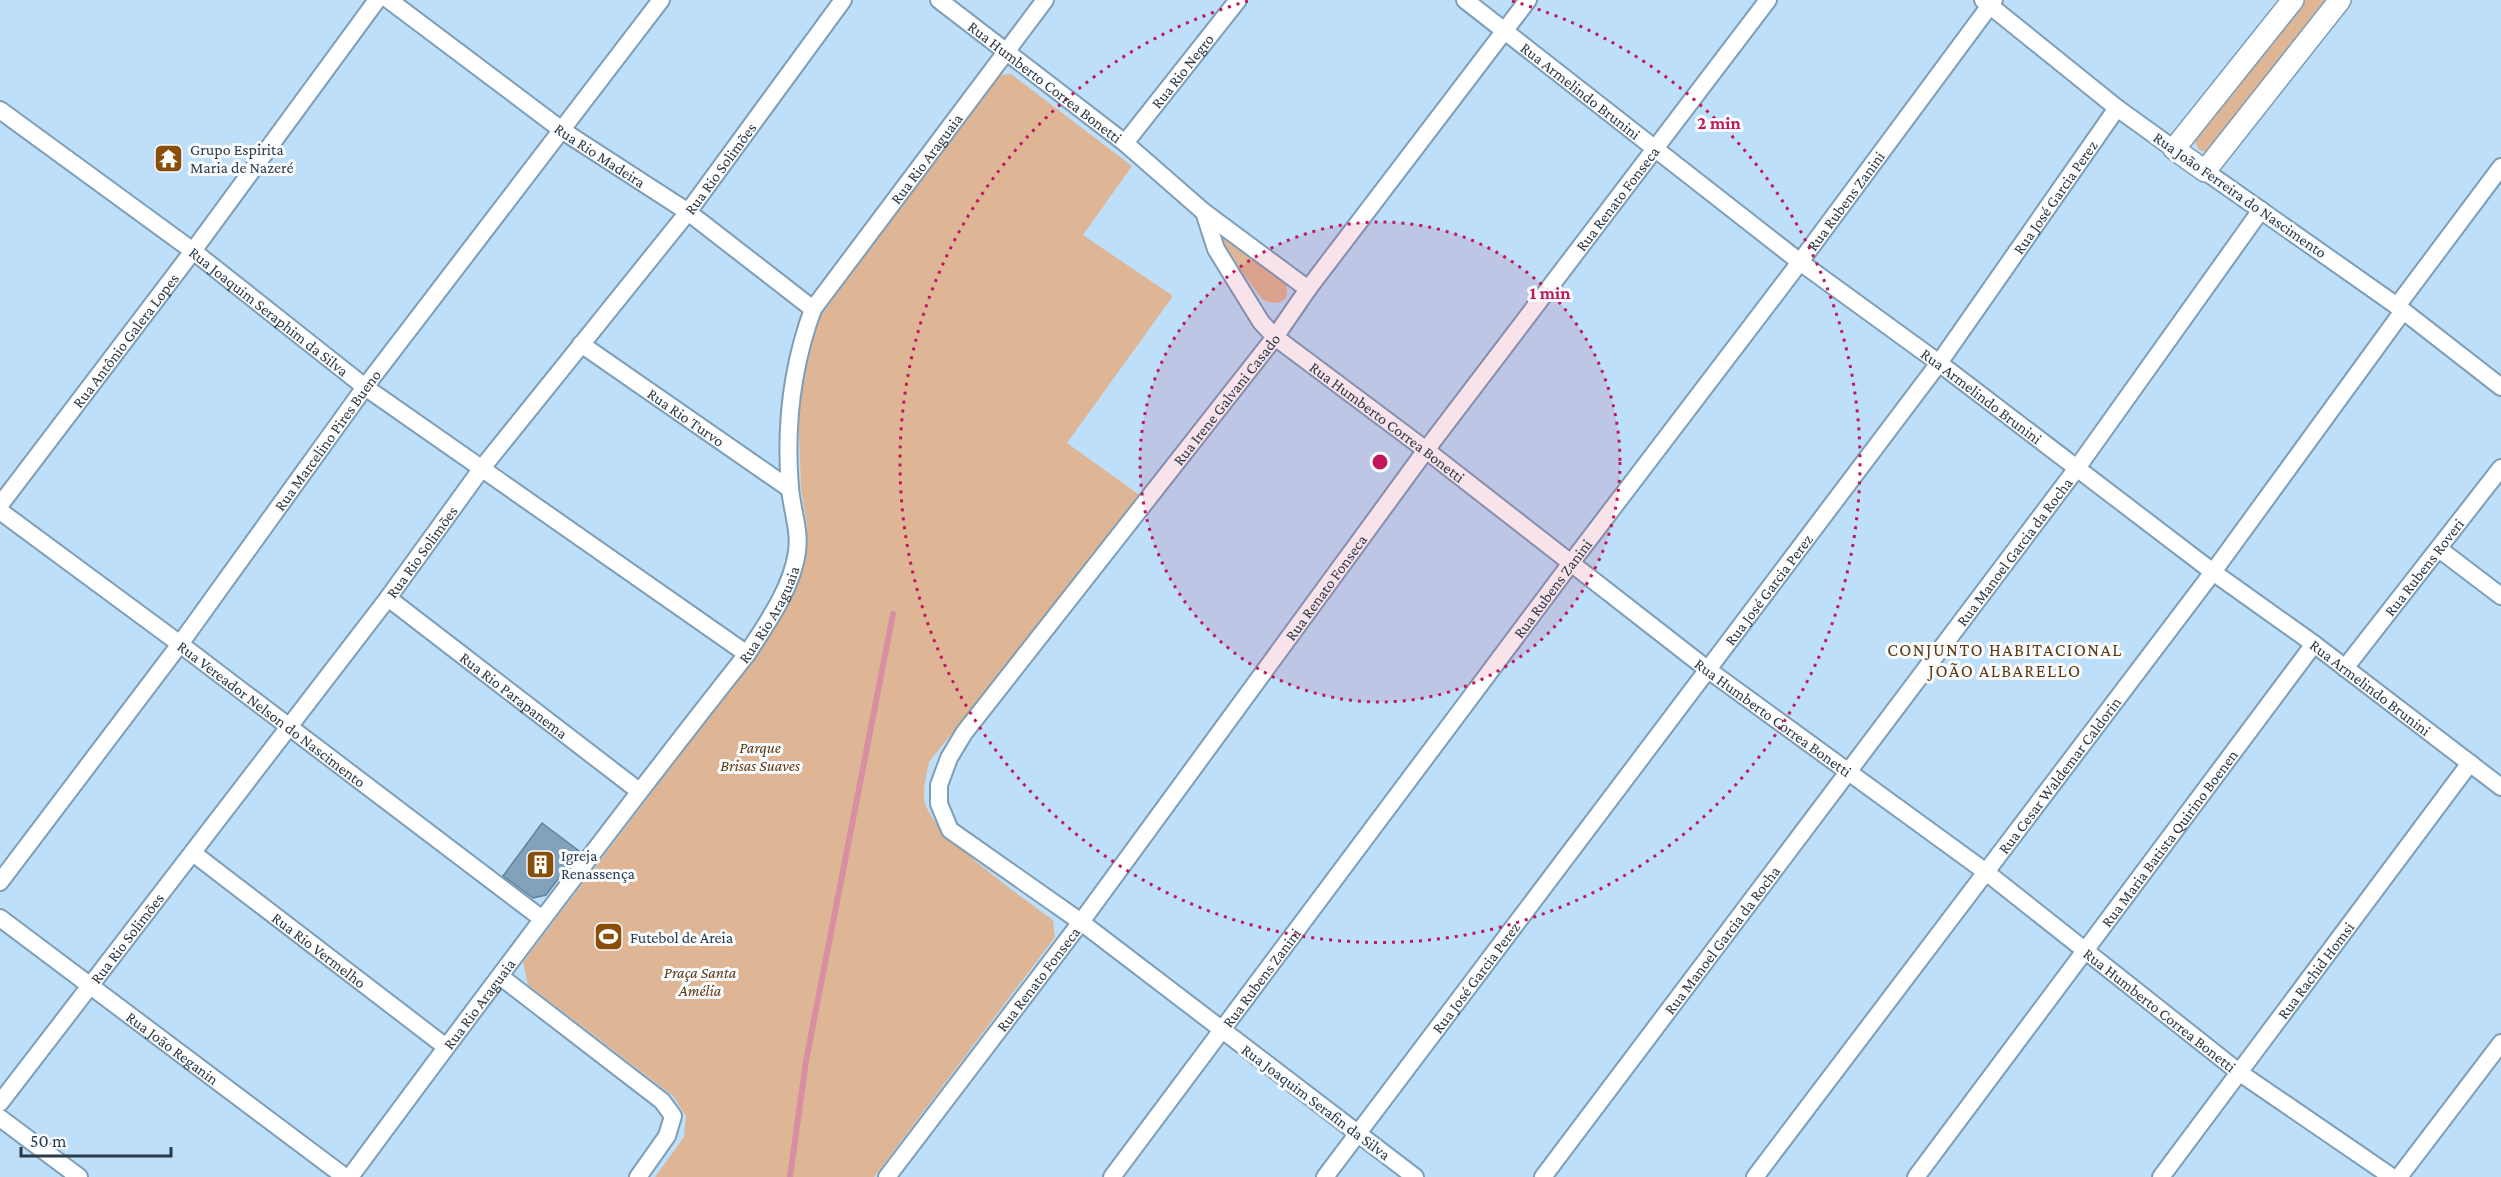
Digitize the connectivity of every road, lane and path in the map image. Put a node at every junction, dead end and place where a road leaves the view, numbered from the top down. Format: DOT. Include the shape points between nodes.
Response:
graph roads {
  1 [pos="377,0"];
  2 [pos="389,0"];
  3 [pos="661,0"];
  4 [pos="843,0"];
  5 [pos="939,0"];
  6 [pos="1045,0"];
  7 [pos="1238,0"];
  8 [pos="1465,0"];
  9 [pos="1528,0"];
  10 [pos="1768,0"];
  11 [pos="2293,0"];
  12 [pos="2340,0"];
  13 [pos="1989,2"];
  14 [pos="1506,32"];
  15 [pos="1006,52"];
  16 [pos="2116,108"];
  17 [pos="0,110"];
  18 [pos="563,131"];
  19 [pos="1125,143"];
  20 [pos="1656,147"];
  21 [pos="2174,148"];
  22 [pos="2501,167"];
  23 [pos="2205,171"];
  24 [pos="2261,210"];
  25 [pos="688,212"];
  26 [pos="1204,212"];
  27 [pos="193,250"];
  28 [pos="1800,262"];
  29 [pos="1308,289"];
  30 [pos="813,309"];
  31 [pos="2400,309"];
  32 [pos="1275,337"];
  33 [pos="581,344"];
  34 [pos="1940,363"];
  35 [pos="365,387"];
  36 [pos="2501,387"];
  37 [pos="1426,450"];
  38 [pos="482,468"];
  39 [pos="2077,468"];
  40 [pos="2501,468"];
  41 [pos="790,489"];
  42 [pos="0,505"];
  43 [pos="0,511"];
  44 [pos="2439,549"];
  45 [pos="1571,563"];
  46 [pos="2213,572"];
  47 [pos="2501,596"];
  48 [pos="388,598"];
  49 [pos="180,644"];
  50 [pos="2314,644"];
  51 [pos="747,654"];
  52 [pos="2345,668"];
  53 [pos="1707,669"];
  54 [pos="289,727"];
  55 [pos="2470,763"];
  56 [pos="1848,772"];
  57 [pos="2501,786"];
  58 [pos="639,791"];
  59 [pos="939,804"];
  60 [pos="193,852"];
  61 [pos="1986,872"];
  62 [pos="0,882"];
  63 [pos="0,918"];
  64 [pos="541,918"];
  65 [pos="1081,921"];
  66 [pos="2085,952"];
  67 [pos="501,977"];
  68 [pos="90,985"];
  69 [pos="1222,1030"];
  70 [pos="2501,1043"];
  71 [pos="446,1047"];
  72 [pos="2240,1072"];
  73 [pos="0,1103"];
  74 [pos="0,1118"];
  75 [pos="1357,1133"];
  76 [pos="79,1177"];
  77 [pos="345,1177"];
  78 [pos="350,1177"];
  79 [pos="638,1177"];
  80 [pos="886,1177"];
  81 [pos="1112,1177"];
  82 [pos="1325,1177"];
  83 [pos="1415,1177"];
  84 [pos="1543,1177"];
  85 [pos="1755,1177"];
  86 [pos="1916,1177"];
  87 [pos="2162,1177"];
  88 [pos="2392,1177"];
  89 [pos="2399,1177"];
  1 -- 27 [label="street, Rua Antônio Galera Lopes"];
  2 -- 18 [label="street, Rua Rio Madeira"];
  3 -- 18 [label="street, Rua Marcelino Pires Bueno"];
  4 -- 25 [label="street, Rua Rio Solimões"];
  5 -- 15 [label="street, Rua Humberto Correa Bonetti"];
  6 -- 15 [label="street, Rua Rio Araguaia"];
  7 -- 19 [label="street, Rua Rio Negro"];
  8 -- 14 [label="street, Rua Armelindo Brunini"];
  9 -- 14 [label="street, Rua Irene Galvani Casado"];
  10 -- 20 [label="street, Rua Renato Fonseca"];
  11 -- 21 [label="street"];
  12 -- 23 [label="street"];
  13 -- 16 [label="street, Rua João Ferreira do Nascimento"];
  13 -- 28 [label="street, Rua Rubens Zanini"];
  14 -- 20 [label="street, Rua Armelindo Brunini"];
  14 -- 29 [label="street, Rua Irene Galvani Casado"];
  15 -- 19 [label="street, Rua Humberto Correa Bonetti"];
  15 -- 30 [label="street, Rua Rio Araguaia"];
  16 -- 21 [label="street, Rua João Ferreira do Nascimento"];
  16 -- 34 [label="street, Rua José Garcia Perez"];
  17 -- 27 [label="street, Rua Joaquim Seraphim da Silva"];
  18 -- 25 [label="street, Rua Rio Madeira"];
  18 -- 35 [label="street, Rua Marcelino Pires Bueno"];
  19 -- 26 [label="street, Rua Humberto Correa Bonetti"];
  20 -- 28 [label="street, Rua Armelindo Brunini"];
  20 -- 37 [label="street, Rua Renato Fonseca"];
  21 -- 23 [label="street, Rua João Ferreira do Nascimento"];
  22 -- 31 [label="street, Rua Cesar Waldemar Caldorin"];
  23 -- 24 [label="street, Rua João Ferreira do Nascimento"];
  24 -- 31 [label="street, Rua João Ferreira do Nascimento"];
  24 -- 39 [label="street, Rua Manoel Garcia da Rocha"];
  25 -- 30 [label="street, Rua Rio Madeira"];
  25 -- 33 [label="street, Rua Rio Solimões"];
  26 -- 29 [label="street, Rua Humberto Correa Bonetti"];
  26 -- 32 [label="street, Rua Humberto Correa Bonetti" via="1216,249 1261,322"];
  27 -- 35 [label="street, Rua Joaquim Seraphim da Silva"];
  27 -- 42 [label="street, Rua Antônio Galera Lopes"];
  28 -- 34 [label="street, Rua Armelindo Brunini"];
  28 -- 45 [label="street, Rua Rubens Zanini"];
  29 -- 32 [label="street, Rua Irene Galvani Casado"];
  30 -- 41 [label="street, Rua Rio Araguaia" via="802,340 790,405"];
  31 -- 36 [label="street, Rua João Ferreira do Nascimento"];
  31 -- 46 [label="street, Rua Cesar Waldemar Caldorin"];
  32 -- 37 [label="street, Rua Humberto Correa Bonetti"];
  32 -- 59 [label="street, Rua Irene Galvani Casado" via="964,734 939,785"];
  33 -- 38 [label="street, Rua Rio Solimões"];
  33 -- 41 [label="street, Rua Rio Turvo"];
  34 -- 39 [label="street, Rua Armelindo Brunini"];
  34 -- 53 [label="street, Rua José Garcia Perez"];
  35 -- 38 [label="street, Rua Joaquim Seraphim da Silva"];
  35 -- 49 [label="street, Rua Marcelino Pires Bueno"];
  37 -- 45 [label="street, Rua Humberto Correa Bonetti"];
  37 -- 65 [label="street, Rua Renato Fonseca"];
  38 -- 48 [label="street, Rua Rio Solimões"];
  38 -- 51 [label="street, Rua Joaquim Seraphim da Silva"];
  39 -- 46 [label="street, Rua Armelindo Brunini"];
  39 -- 56 [label="street, Rua Manoel Garcia da Rocha"];
  40 -- 44 [label="street, Rua Rubens Roveri"];
  41 -- 51 [label="street, Rua Rio Araguaia" via="798,526 797,553 790,578"];
  43 -- 49 [label="street, Rua Vereador Nelson do Nascimento"];
  44 -- 47 [label="street"];
  44 -- 52 [label="street, Rua Rubens Roveri"];
  45 -- 53 [label="street, Rua Humberto Correa Bonetti"];
  45 -- 69 [label="street, Rua Rubens Zanini"];
  46 -- 50 [label="street, Rua Armelindo Brunini"];
  46 -- 61 [label="street, Rua Cesar Waldemar Caldorin"];
  48 -- 54 [label="street, Rua Rio Solimões"];
  48 -- 58 [label="street, Rua Rio Parapanema"];
  49 -- 54 [label="street, Rua Vereador Nelson do Nascimento"];
  49 -- 62 [label="street, Rua Marcelino Pires Bueno"];
  50 -- 52 [label="street, Rua Armelindo Brunini"];
  50 -- 66 [label="street, Rua Maria Batista Quirino Boenen"];
  51 -- 58 [label="street, Rua Rio Araguaia"];
  52 -- 55 [label="street, Rua Armelindo Brunini"];
  53 -- 56 [label="street, Rua Humberto Correa Bonetti"];
  53 -- 75 [label="street, Rua José Garcia Perez"];
  54 -- 60 [label="street, Rua Rio Solimões"];
  54 -- 64 [label="street, Rua Vereador Nelson do Nascimento"];
  55 -- 57 [label="street, Rua Armelindo Brunini"];
  55 -- 72 [label="street, Rua Rachid Homsi"];
  56 -- 61 [label="street, Rua Humberto Correa Bonetti"];
  56 -- 84 [label="street, Rua Manoel Garcia da Rocha"];
  58 -- 64 [label="street, Rua Rio Araguaia"];
  59 -- 65 [label="street, Rua Joaquim Serafin da Silva" via="950,830"];
  60 -- 68 [label="street, Rua Rio Solimões"];
  60 -- 71 [label="street, Rua Rio Vermelho"];
  61 -- 66 [label="street, Rua Humberto Correa Bonetti"];
  61 -- 85 [label="street, Rua Cesar Waldemar Caldorin"];
  63 -- 68 [label="street, Rua João Reganin"];
  64 -- 67 [label="street, Rua Rio Araguaia"];
  65 -- 69 [label="street, Rua Joaquim Serafin da Silva"];
  65 -- 80 [label="street, Rua Renato Fonseca"];
  66 -- 72 [label="street, Rua Humberto Correa Bonetti"];
  66 -- 86 [label="street, Rua Maria Batista Quirino Boenen"];
  67 -- 71 [label="street, Rua Rio Araguaia"];
  67 -- 79 [label="street" via="662,1101 673,1116 667,1136"];
  68 -- 73 [label="street, Rua Rio Solimões"];
  68 -- 77 [label="street, Rua João Reganin"];
  69 -- 75 [label="street, Rua Joaquim Serafin da Silva"];
  69 -- 81 [label="street, Rua Rubens Zanini"];
  70 -- 89 [label="street"];
  71 -- 78 [label="street, Rua Rio Araguaia"];
  72 -- 87 [label="street, Rua Rachid Homsi"];
  72 -- 88 [label="street, Rua Humberto Correa Bonetti"];
  74 -- 76 [label="street"];
  75 -- 82 [label="street, Rua José Garcia Perez"];
  75 -- 83 [label="street, Rua Joaquim Serafin da Silva"];
}
